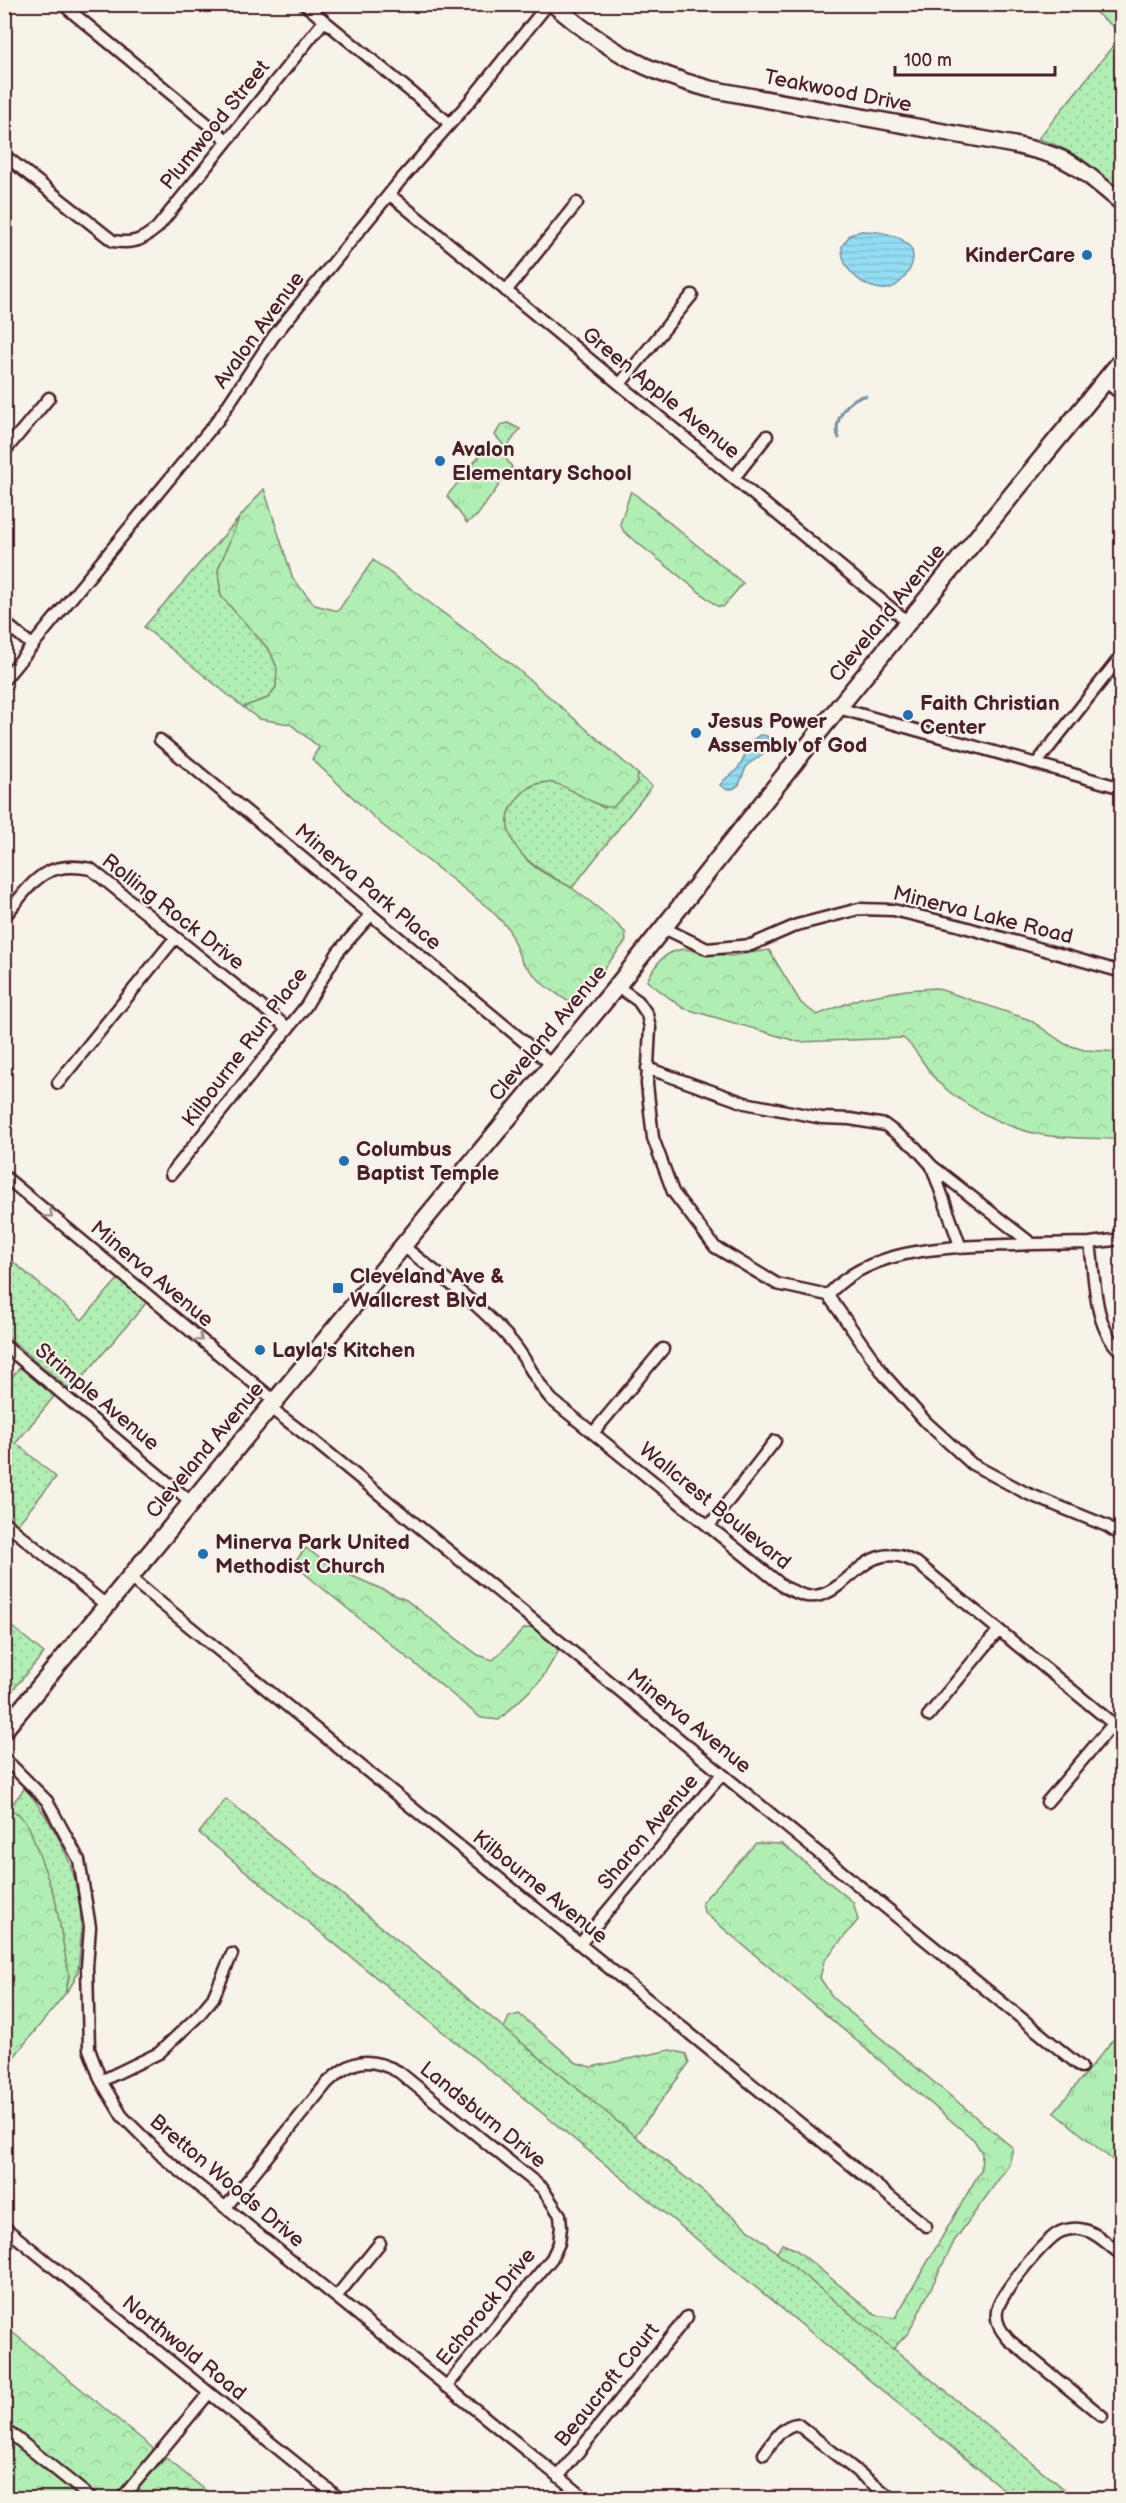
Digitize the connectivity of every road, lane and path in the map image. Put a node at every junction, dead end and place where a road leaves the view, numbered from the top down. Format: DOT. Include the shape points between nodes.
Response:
graph roads {
  1 [pos="62,4"];
  2 [pos="304,4"];
  3 [pos="551,4"];
  4 [pos="324,21"];
  5 [pos="450,123"];
  6 [pos="227,140"];
  7 [pos="4,155"];
  8 [pos="389,194"];
  9 [pos="1122,202"];
  10 [pos="577,203"];
  11 [pos="506,291"];
  12 [pos="692,296"];
  13 [pos="1122,360"];
  14 [pos="1105,381"];
  15 [pos="620,384"];
  16 [pos="1122,395"];
  17 [pos="49,398"];
  18 [pos="767,436"];
  19 [pos="4,452"];
  20 [pos="734,478"];
  21 [pos="4,622"];
  22 [pos="908,622"];
  23 [pos="33,645"];
  24 [pos="1122,655"];
  25 [pos="4,680"];
  26 [pos="838,708"];
  27 [pos="160,740"];
  28 [pos="1035,764"];
  29 [pos="1122,788"];
  30 [pos="371,915"];
  31 [pos="4,917"];
  32 [pos="664,928"];
  33 [pos="175,938"];
  34 [pos="1122,972"];
  35 [pos="617,986"];
  36 [pos="288,1028"];
  37 [pos="551,1064"];
  38 [pos="647,1068"];
  39 [pos="58,1083"];
  40 [pos="932,1166"];
  41 [pos="171,1174"];
  42 [pos="4,1176"];
  43 [pos="1122,1239"];
  44 [pos="1090,1243"];
  45 [pos="1032,1244"];
  46 [pos="402,1245"];
  47 [pos="961,1248"];
  48 [pos="828,1295"];
  49 [pos="4,1345"];
  50 [pos="663,1349"];
  51 [pos="1122,1352"];
  52 [pos="273,1405"];
  53 [pos="593,1433"];
  54 [pos="775,1440"];
  55 [pos="191,1502"];
  56 [pos="4,1522"];
  57 [pos="709,1526"];
  58 [pos="1122,1536"];
  59 [pos="130,1578"];
  60 [pos="106,1605"];
  61 [pos="998,1631"];
  62 [pos="928,1716"];
  63 [pos="1117,1728"];
  64 [pos="4,1730"];
  65 [pos="4,1758"];
  66 [pos="722,1774"];
  67 [pos="1047,1802"];
  68 [pos="580,1944"];
  69 [pos="232,1954"];
  70 [pos="1081,2067"];
  71 [pos="101,2081"];
  72 [pos="226,2207"];
  73 [pos="560,2215"];
  74 [pos="926,2226"];
  75 [pos="4,2227"];
  76 [pos="380,2243"];
  77 [pos="1122,2255"];
  78 [pos="336,2297"];
  79 [pos="687,2317"];
  80 [pos="446,2387"];
  81 [pos="209,2393"];
  82 [pos="1102,2416"];
  83 [pos="4,2428"];
  84 [pos="764,2454"];
  85 [pos="558,2477"];
  86 [pos="91,2499"];
  87 [pos="122,2499"];
  88 [pos="339,2499"];
  89 [pos="585,2499"];
  90 [pos="891,2499"];
  1 -- 6 [label="street"];
  2 -- 4 [label="street"];
  3 -- 5 [label="street, Avalon Avenue"];
  3 -- 9 [label="street, Teakwood Drive" via="616,53 676,80 1045,152 1066,160"];
  4 -- 5 [label="street"];
  4 -- 6 [label="street, Plumwood Street"];
  5 -- 8 [label="street, Avalon Avenue"];
  6 -- 7 [label="street, Plumwood Street" via="157,228 129,243 112,241 99,232"];
  8 -- 11 [label="street, Green Apple Avenue"];
  8 -- 23 [label="street, Avalon Avenue" via="273,337 218,420"];
  10 -- 11 [label="street"];
  11 -- 15 [label="street, Green Apple Avenue"];
  12 -- 15 [label="street"];
  13 -- 14 [label="main road, Cleveland Avenue"];
  14 -- 16 [label="street"];
  14 -- 22 [label="main road, Cleveland Avenue"];
  15 -- 20 [label="street, Green Apple Avenue"];
  17 -- 19 [label="street"];
  18 -- 20 [label="street"];
  20 -- 22 [label="street, Green Apple Avenue"];
  21 -- 23 [label="street"];
  22 -- 26 [label="main road, Cleveland Avenue"];
  23 -- 25 [label="street, Avalon Avenue"];
  24 -- 28 [label="street"];
  26 -- 28 [label="street"];
  26 -- 32 [label="main road, Cleveland Avenue"];
  27 -- 30 [label="street, Minerva Park Place"];
  28 -- 29 [label="street"];
  30 -- 36 [label="street, Kilbourne Run Place" via="338,952"];
  30 -- 37 [label="street, Minerva Park Place"];
  31 -- 33 [label="street, Rolling Rock Drive" via="41,876 71,865 91,869"];
  32 -- 34 [label="street, Minerva Lake Road" via="707,949 751,945 797,925 859,909 893,910"];
  32 -- 35 [label="main road, Cleveland Avenue"];
  33 -- 36 [label="street, Rolling Rock Drive"];
  33 -- 39 [label="street"];
  35 -- 37 [label="main road, Cleveland Avenue"];
  35 -- 38 [label="street" via="638,1001 647,1014"];
  36 -- 41 [label="street, Kilbourne Run Place"];
  37 -- 46 [label="main road, Cleveland Avenue"];
  38 -- 40 [label="street" via="745,1103 885,1125 915,1146"];
  38 -- 48 [label="street" via="653,1138 673,1192 715,1247 777,1284"];
  40 -- 45 [label="street"];
  40 -- 47 [label="street"];
  42 -- 52 [label="street, Minerva Avenue, one-way"];
  43 -- 44 [label="street"];
  44 -- 45 [label="street"];
  44 -- 51 [label="street" via="1098,1309 1105,1331"];
  45 -- 47 [label="street"];
  46 -- 52 [label="main road, Cleveland Avenue"];
  46 -- 53 [label="street, Wallcrest Boulevard" via="498,1326 544,1391"];
  47 -- 48 [label="street" via="908,1252 866,1267"];
  48 -- 58 [label="street" via="885,1376 926,1422 972,1464"];
  49 -- 55 [label="street, Strimple Avenue"];
  50 -- 53 [label="street"];
  52 -- 55 [label="main road, Cleveland Avenue"];
  52 -- 66 [label="street, Minerva Avenue"];
  53 -- 57 [label="street, Wallcrest Boulevard"];
  54 -- 57 [label="street"];
  55 -- 59 [label="main road, Cleveland Avenue"];
  56 -- 60 [label="street"];
  57 -- 61 [label="street, Wallcrest Boulevard" via="784,1587 807,1596 831,1591 862,1564 880,1556 899,1556 917,1563"];
  59 -- 60 [label="main road, Cleveland Avenue"];
  59 -- 68 [label="street, Kilbourne Avenue"];
  60 -- 64 [label="main road, Cleveland Avenue"];
  61 -- 62 [label="street"];
  61 -- 63 [label="street, Wallcrest Boulevard"];
  63 -- 67 [label="street"];
  65 -- 71 [label="street, Bretton Woods Drive" via="47,1801 78,1860 90,1927 89,2049"];
  66 -- 68 [label="street, Sharon Avenue"];
  66 -- 70 [label="street, Minerva Avenue"];
  68 -- 74 [label="street, Kilbourne Avenue"];
  69 -- 71 [label="street" via="213,1998 198,2016 159,2053"];
  71 -- 72 [label="street, Bretton Woods Drive" via="122,2116 164,2158"];
  72 -- 73 [label="street, Landsburn Drive" via="327,2083 342,2069 370,2061 399,2072 542,2188"];
  72 -- 78 [label="street, Bretton Woods Drive"];
  73 -- 80 [label="street, Echorock Drive" via="559,2243 552,2258"];
  75 -- 81 [label="street, Northwold Road"];
  76 -- 78 [label="street"];
  77 -- 82 [label="street" via="1096,2235 1079,2229 1061,2231 1046,2243 1002,2297 997,2312 999,2328 1009,2340"];
  78 -- 80 [label="street, Bretton Woods Drive"];
  79 -- 85 [label="street, Beaucroft Court"];
  80 -- 85 [label="street, Bretton Woods Drive"];
  81 -- 87 [label="street"];
  81 -- 88 [label="street, Northwold Road"];
  83 -- 86 [label="street"];
  84 -- 90 [label="street" via="783,2430 797,2424"];
  85 -- 89 [label="street, Bretton Woods Drive"];
}
